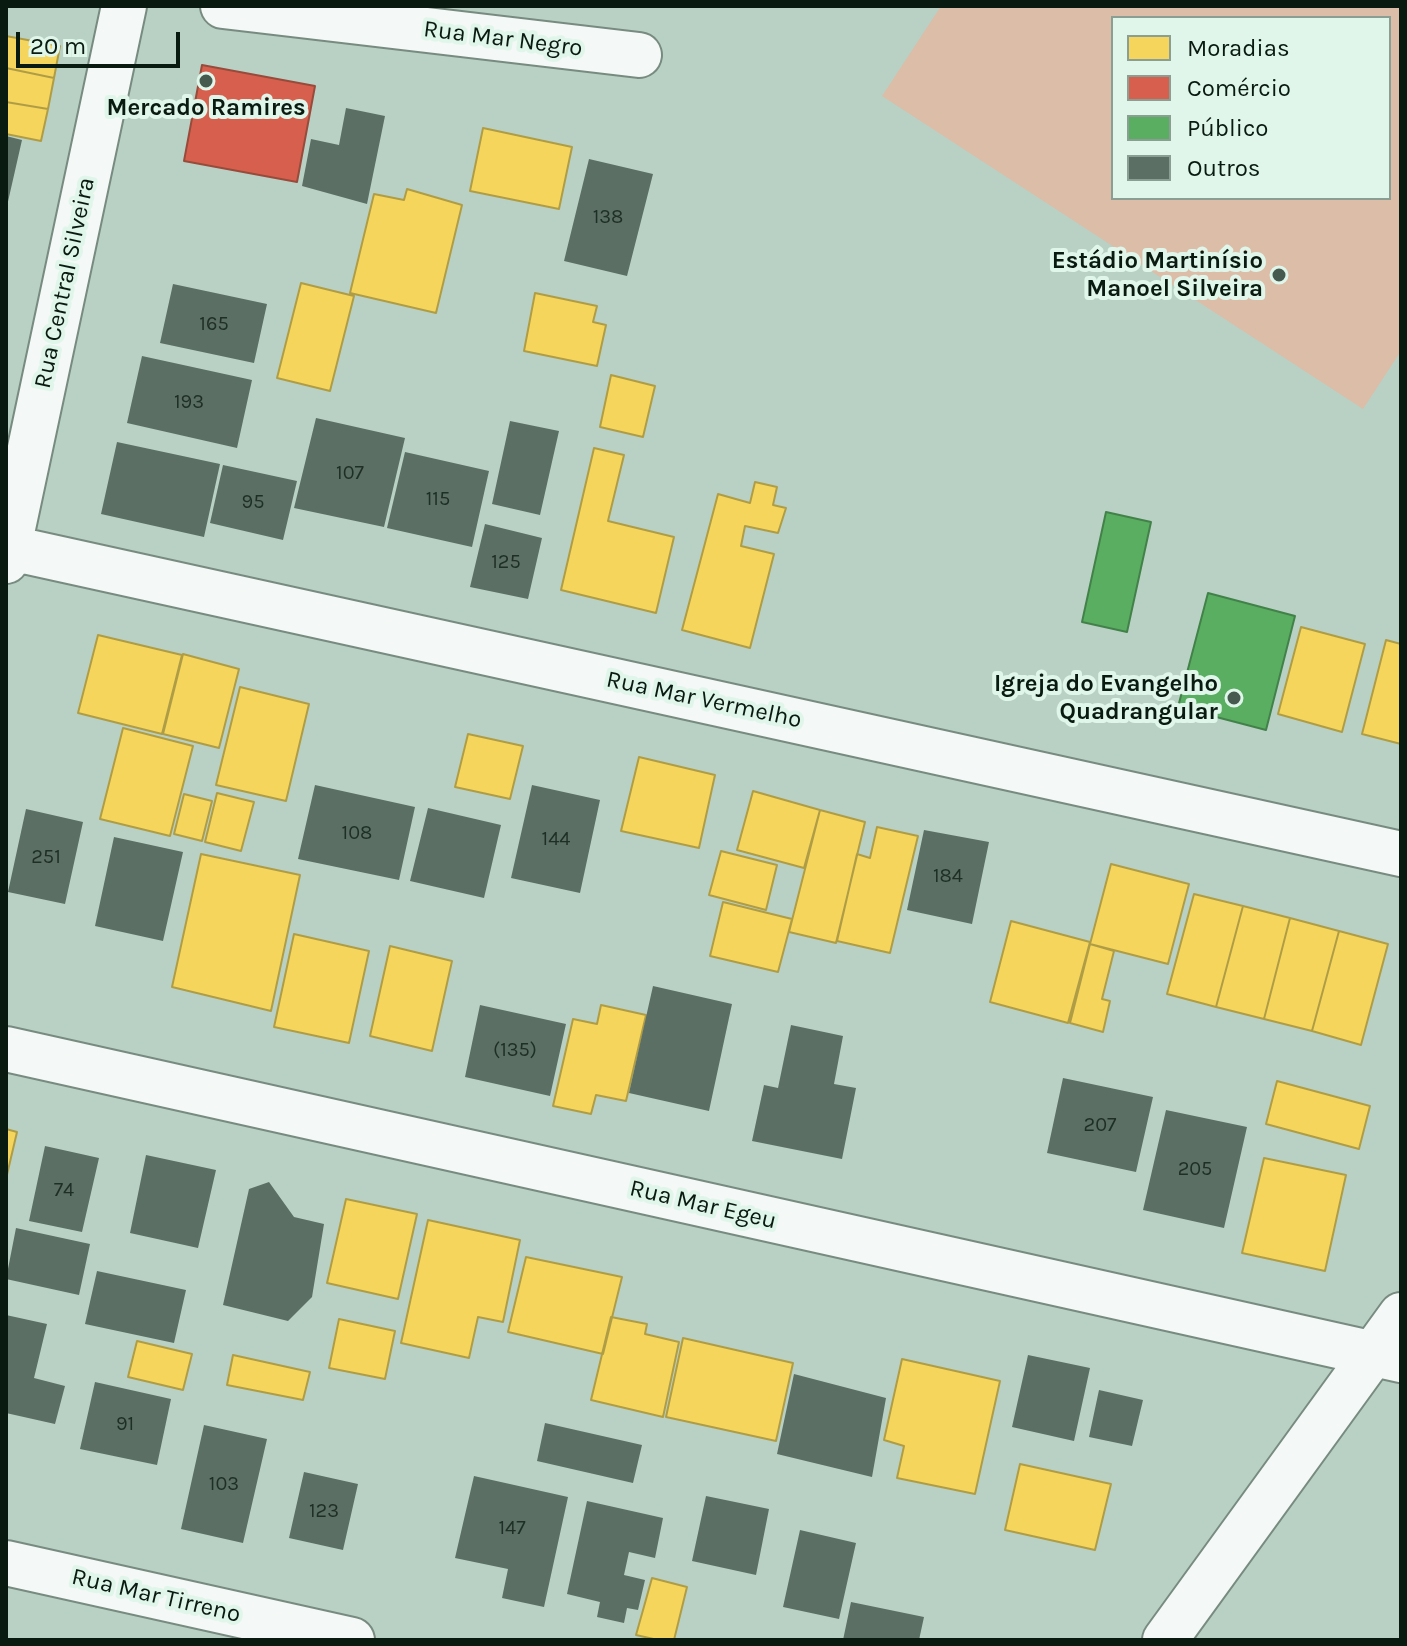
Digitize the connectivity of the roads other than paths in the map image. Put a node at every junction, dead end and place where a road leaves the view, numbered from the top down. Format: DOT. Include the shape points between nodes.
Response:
graph roads {
  1 [pos="124,6"];
  2 [pos="223,6"];
  3 [pos="639,55"];
  4 [pos="7,552"];
  5 [pos="1401,854"];
  6 [pos="6,1049"];
  7 [pos="1401,1315"];
  8 [pos="1386,1357"];
  9 [pos="6,1563"];
  10 [pos="352,1640"];
  11 [pos="1165,1640"];
  1 -- 4 [label="street, Rua Central Silveira"];
  2 -- 3 [label="street, Rua Mar Negro"];
  4 -- 5 [label="street, Rua Mar Vermelho"];
  6 -- 8 [label="street, Rua Mar Egeu"];
  7 -- 8 [label="street"];
  8 -- 11 [label="street"];
  9 -- 10 [label="street, Rua Mar Tirreno"];
}
